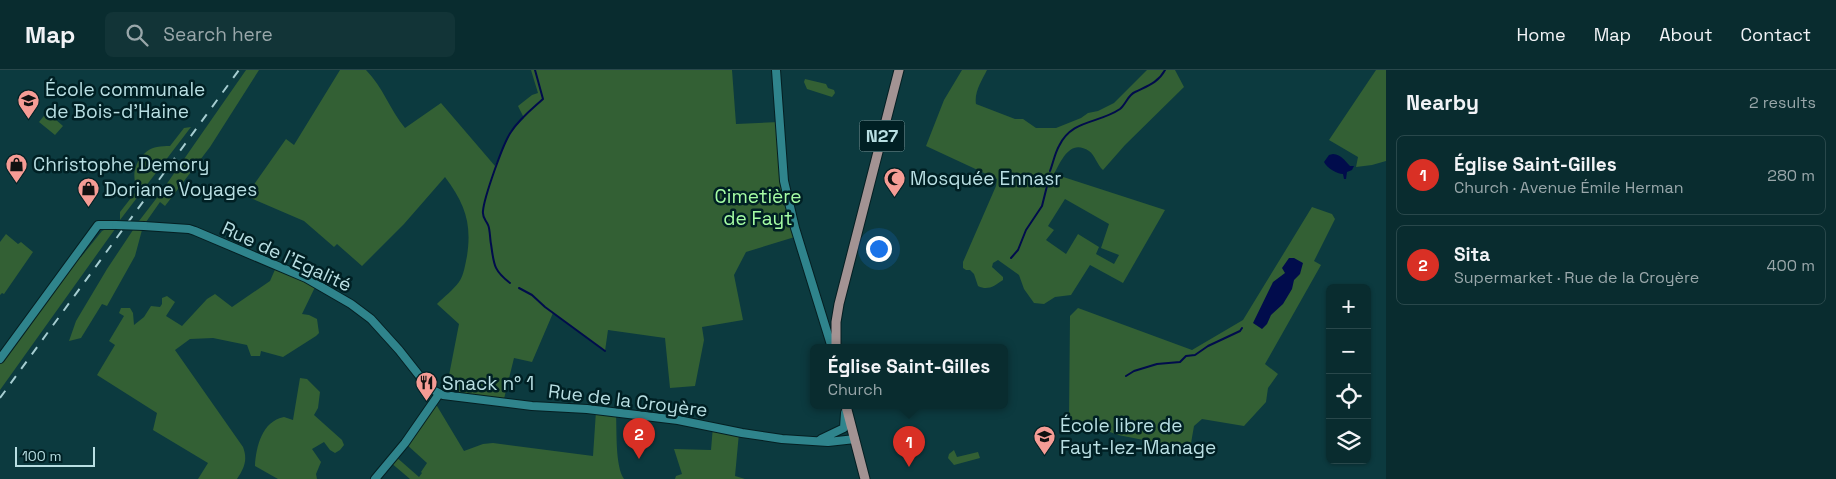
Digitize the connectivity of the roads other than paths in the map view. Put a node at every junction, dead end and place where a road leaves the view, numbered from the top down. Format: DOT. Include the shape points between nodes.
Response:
graph roads {
  1 [pos="776,70"];
  2 [pos="899,70"];
  3 [pos="839,304"];
  4 [pos="825,317"];
  5 [pos="834,338"];
  6 [pos="0,359"];
  7 [pos="439,394"];
  8 [pos="846,409"];
  9 [pos="847,409"];
  10 [pos="855,439"];
  11 [pos="814,442"];
  12 [pos="375,479"];
  13 [pos="865,479"];
  1 -- 4 [label="street" via="784,181 793,220"];
  2 -- 3 [label="main road, N27"];
  3 -- 4 [label="street" via="834,317"];
  3 -- 5 [label="main road, N27"];
  4 -- 5 [label="street"];
  6 -- 7 [label="street, Rue de l'Egalité, bridge" via="100,225 144,226 196,231 324,287 370,319 429,388"];
  7 -- 11 [label="street, Rue de la Croyère" via="683,421 748,434"];
  7 -- 12 [label="street" via="405,444"];
  8 -- 11 [label="street" via="844,428"];
  9 -- 10 [label="main road"];
  10 -- 11 [label="street, Rue de la Croyère"];
  10 -- 13 [label="main road"];
}
